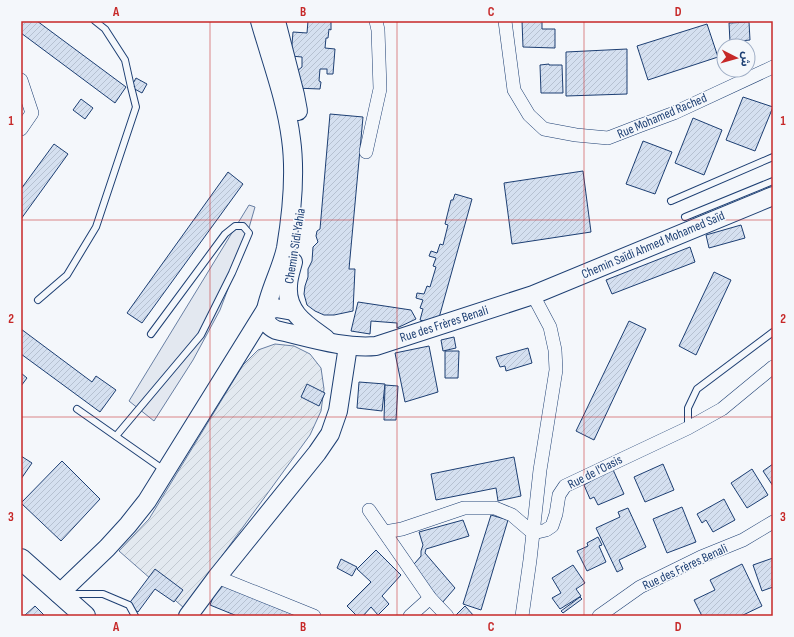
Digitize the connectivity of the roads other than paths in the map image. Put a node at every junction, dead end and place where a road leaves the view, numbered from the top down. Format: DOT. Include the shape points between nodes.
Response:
graph roads {
  1 [pos="95,21"];
  2 [pos="260,21"];
  3 [pos="276,21"];
  4 [pos="376,21"];
  5 [pos="505,21"];
  6 [pos="773,67"];
  7 [pos="21,80"];
  8 [pos="21,129"];
  9 [pos="366,152"];
  10 [pos="773,157"];
  11 [pos="773,181"];
  12 [pos="773,196"];
  13 [pos="671,200"];
  14 [pos="685,217"];
  15 [pos="533,295"];
  16 [pos="38,300"];
  17 [pos="265,311"];
  18 [pos="293,311"];
  19 [pos="773,332"];
  20 [pos="151,334"];
  21 [pos="330,342"];
  22 [pos="348,346"];
  23 [pos="773,367"];
  24 [pos="77,409"];
  25 [pos="688,428"];
  26 [pos="116,436"];
  27 [pos="166,471"];
  28 [pos="370,510"];
  29 [pos="773,522"];
  30 [pos="385,532"];
  31 [pos="533,533"];
  32 [pos="21,559"];
  33 [pos="217,577"];
  34 [pos="59,594"];
  35 [pos="430,598"];
  36 [pos="85,616"];
  37 [pos="135,616"];
  38 [pos="188,616"];
  39 [pos="314,616"];
  40 [pos="410,616"];
  41 [pos="447,616"];
  42 [pos="522,616"];
  43 [pos="599,616"];
  1 -- 16 [label="lane" via="105,29 125,60 136,107 96,227 67,275"];
  2 -- 17 [label="main road, Chemin Sidi Yahia" via="288,119 293,180 285,251"];
  3 -- 18 [label="main road, Chemin Sidi Yahia" via="295,95 303,159 302,202 288,285 288,298"];
  4 -- 9 [label="street" via="380,89"];
  5 -- 6 [label="street, Rue Mohamed Rached" via="514,90 529,114 544,129 576,135 608,138 674,113"];
  7 -- 8 [label="street" via="32,113"];
  10 -- 13 [label="lane"];
  11 -- 14 [label="lane"];
  12 -- 15 [label="main road, Chemin Saïdi Ahmed Mohamed Saïd"];
  15 -- 22 [label="main road, Rue des Frères Benali" via="376,346"];
  15 -- 31 [label="street" via="550,327 556,370"];
  17 -- 18 [label="main road" via="276,308"];
  17 -- 21 [label="main road" via="267,324 276,330"];
  17 -- 27 [label="main road, Chemin Sidi Yahia"];
  18 -- 21 [label="main road"];
  19 -- 25 [label="lane" via="697,389 688,408"];
  20 -- 26 [label="lane" via="225,234 235,226 243,226 249,233 201,335"];
  21 -- 22 [label="main road, Rue des Frères Benali"];
  22 -- 33 [label="main road" via="338,411 330,434"];
  23 -- 25 [label="street, Rue de l'Oasis" via="722,409"];
  24 -- 26 [label="lane"];
  25 -- 31 [label="street, Rue de l'Oasis" via="565,486 559,495 552,526"];
  26 -- 27 [label="lane"];
  27 -- 34 [label="main road, Chemin Sidi Yahia" via="128,525"];
  28 -- 30 [label="street"];
  29 -- 43 [label="street, Rue des Frères Benali" via="743,540 640,587"];
  30 -- 31 [label="street" via="402,529 464,508 495,508 512,514"];
  30 -- 35 [label="street"];
  31 -- 42 [label="street"];
  32 -- 34 [label="main road"];
  33 -- 38 [label="main road"];
  33 -- 39 [label="street"];
  34 -- 36 [label="main road"];
  34 -- 37 [label="lane" via="104,594 129,605"];
  35 -- 40 [label="street"];
  35 -- 41 [label="street"];
}
